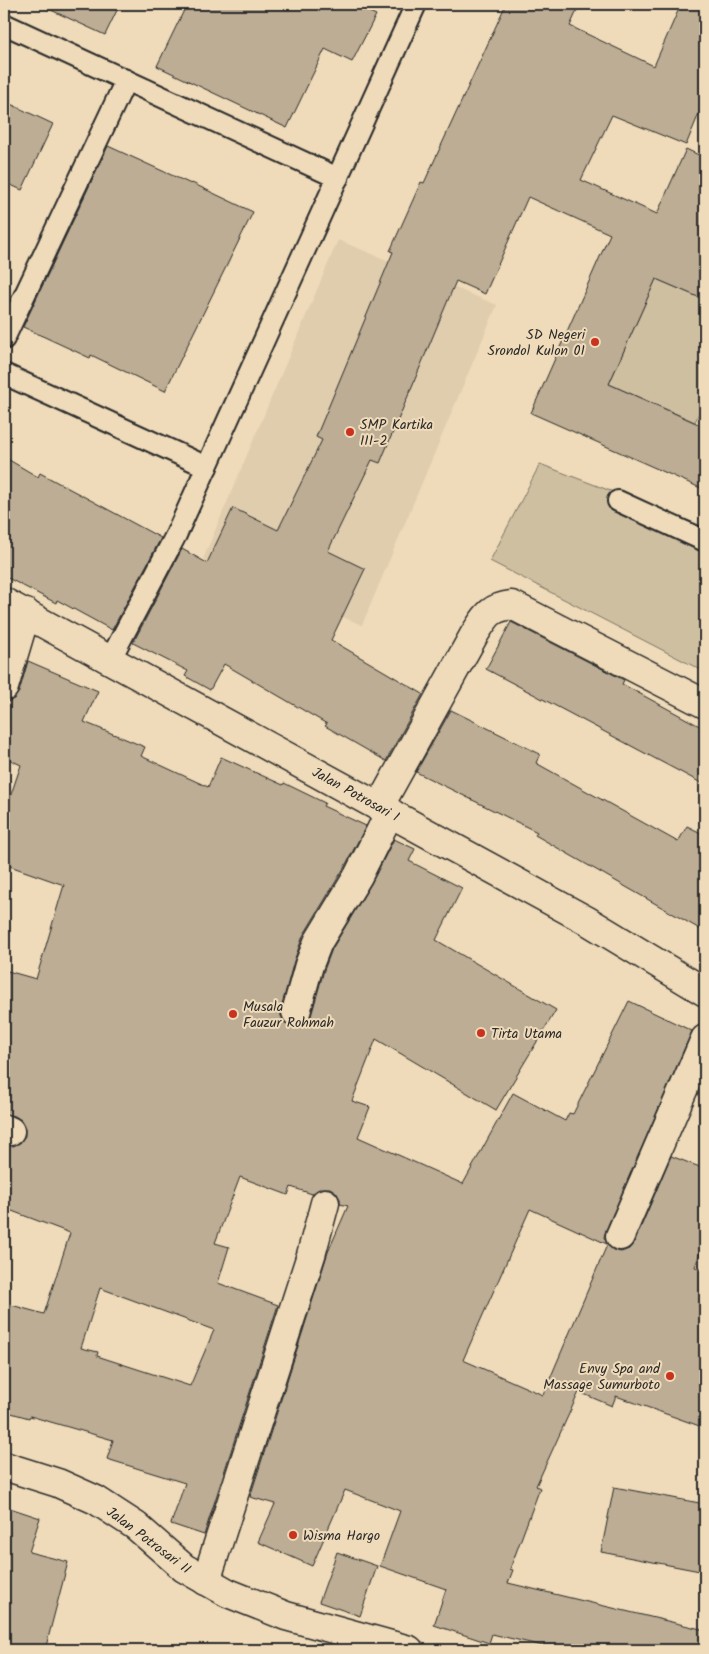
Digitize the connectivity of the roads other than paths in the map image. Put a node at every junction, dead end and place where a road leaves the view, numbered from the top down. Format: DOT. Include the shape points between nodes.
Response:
graph roads {
  1 [pos="416,4"];
  2 [pos="4,24"];
  3 [pos="126,80"];
  4 [pos="338,178"];
  5 [pos="4,339"];
  6 [pos="4,374"];
  7 [pos="207,467"];
  8 [pos="618,502"];
  9 [pos="705,541"];
  10 [pos="15,607"];
  11 [pos="110,660"];
  12 [pos="4,687"];
  13 [pos="705,704"];
  14 [pos="384,810"];
  15 [pos="705,992"];
  16 [pos="296,1012"];
  17 [pos="705,1039"];
  18 [pos="325,1203"];
  19 [pos="620,1236"];
  20 [pos="4,1466"];
  21 [pos="206,1581"];
  22 [pos="409,1650"];
  1 -- 4 [label="lane"];
  2 -- 3 [label="lane"];
  3 -- 4 [label="lane"];
  3 -- 5 [label="lane"];
  4 -- 7 [label="lane"];
  6 -- 7 [label="lane"];
  7 -- 11 [label="lane" via="176,535"];
  8 -- 9 [label="lane"];
  10 -- 11 [label="street, Jalan Potrosari I"];
  10 -- 12 [label="street"];
  11 -- 14 [label="street, Jalan Potrosari I"];
  13 -- 14 [label="street" via="512,605 497,607 486,616 474,635"];
  14 -- 15 [label="street, Jalan Potrosari I" via="586,920"];
  14 -- 16 [label="street" via="358,876 318,942"];
  17 -- 19 [label="street"];
  18 -- 21 [label="street"];
  20 -- 21 [label="street, Jalan Potrosari II" via="58,1483 96,1500 136,1526 184,1568"];
  21 -- 22 [label="street, Jalan Potrosari II" via="286,1616"];
}
